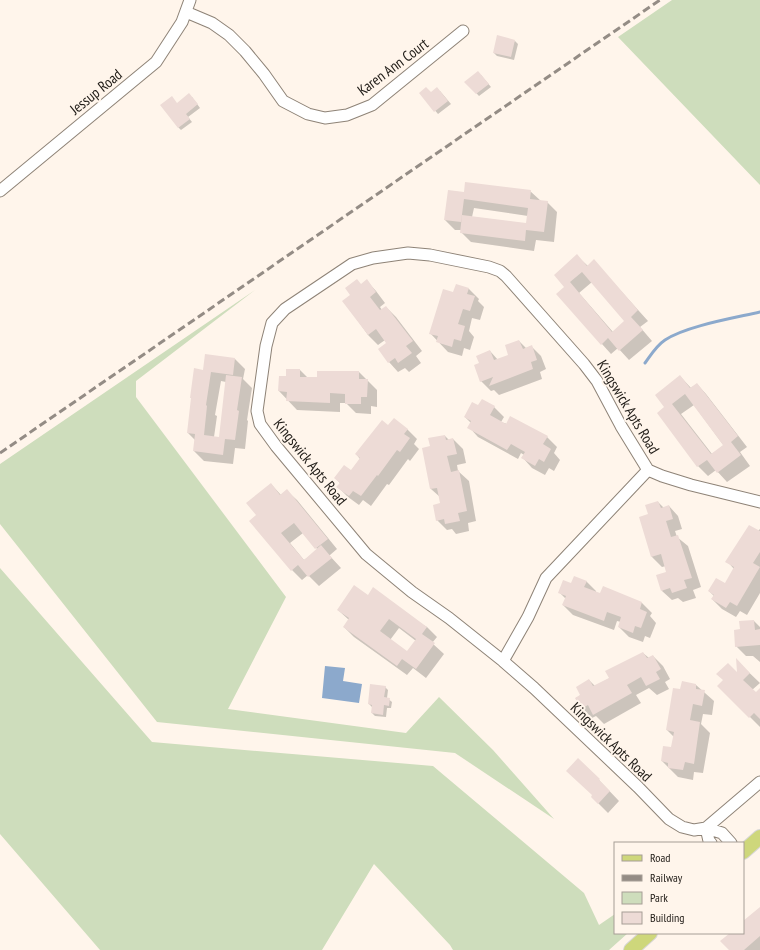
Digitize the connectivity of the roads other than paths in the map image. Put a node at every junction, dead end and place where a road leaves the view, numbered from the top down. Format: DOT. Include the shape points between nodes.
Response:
graph roads {
  1 [pos="190,0"];
  2 [pos="186,12"];
  3 [pos="463,32"];
  4 [pos="0,191"];
  5 [pos="648,470"];
  6 [pos="760,502"];
  7 [pos="503,661"];
  8 [pos="760,782"];
  9 [pos="706,828"];
  10 [pos="760,837"];
  11 [pos="710,842"];
  12 [pos="730,842"];
  13 [pos="744,851"];
  14 [pos="649,934"];
  15 [pos="631,950"];
  1 -- 2 [label="street, Jessup Road"];
  2 -- 3 [label="street, Karen Ann Court" via="212,23 229,35 255,62 283,101 308,114 325,118 347,116 372,105"];
  2 -- 4 [label="street, Jessup Road" via="156,62"];
  5 -- 6 [label="street, Kingswick Apts Road" via="691,485"];
  5 -- 7 [label="street, Kingswick Apts Road" via="546,578"];
  5 -- 7 [label="street, Kingswick Apts Road" via="597,381 500,271 430,255 408,253 373,258 352,264 285,309 272,323 266,346 257,411 260,424 366,554"];
  7 -- 9 [label="street, Kingswick Apts Road" via="669,819 682,827 694,830"];
  8 -- 9 [label="street"];
  9 -- 11 [label="street"];
  9 -- 12 [label="street, Kingswick Apts Road" via="722,832"];
  10 -- 13 [label="main road"];
  14 -- 15 [label="main road"];
}
